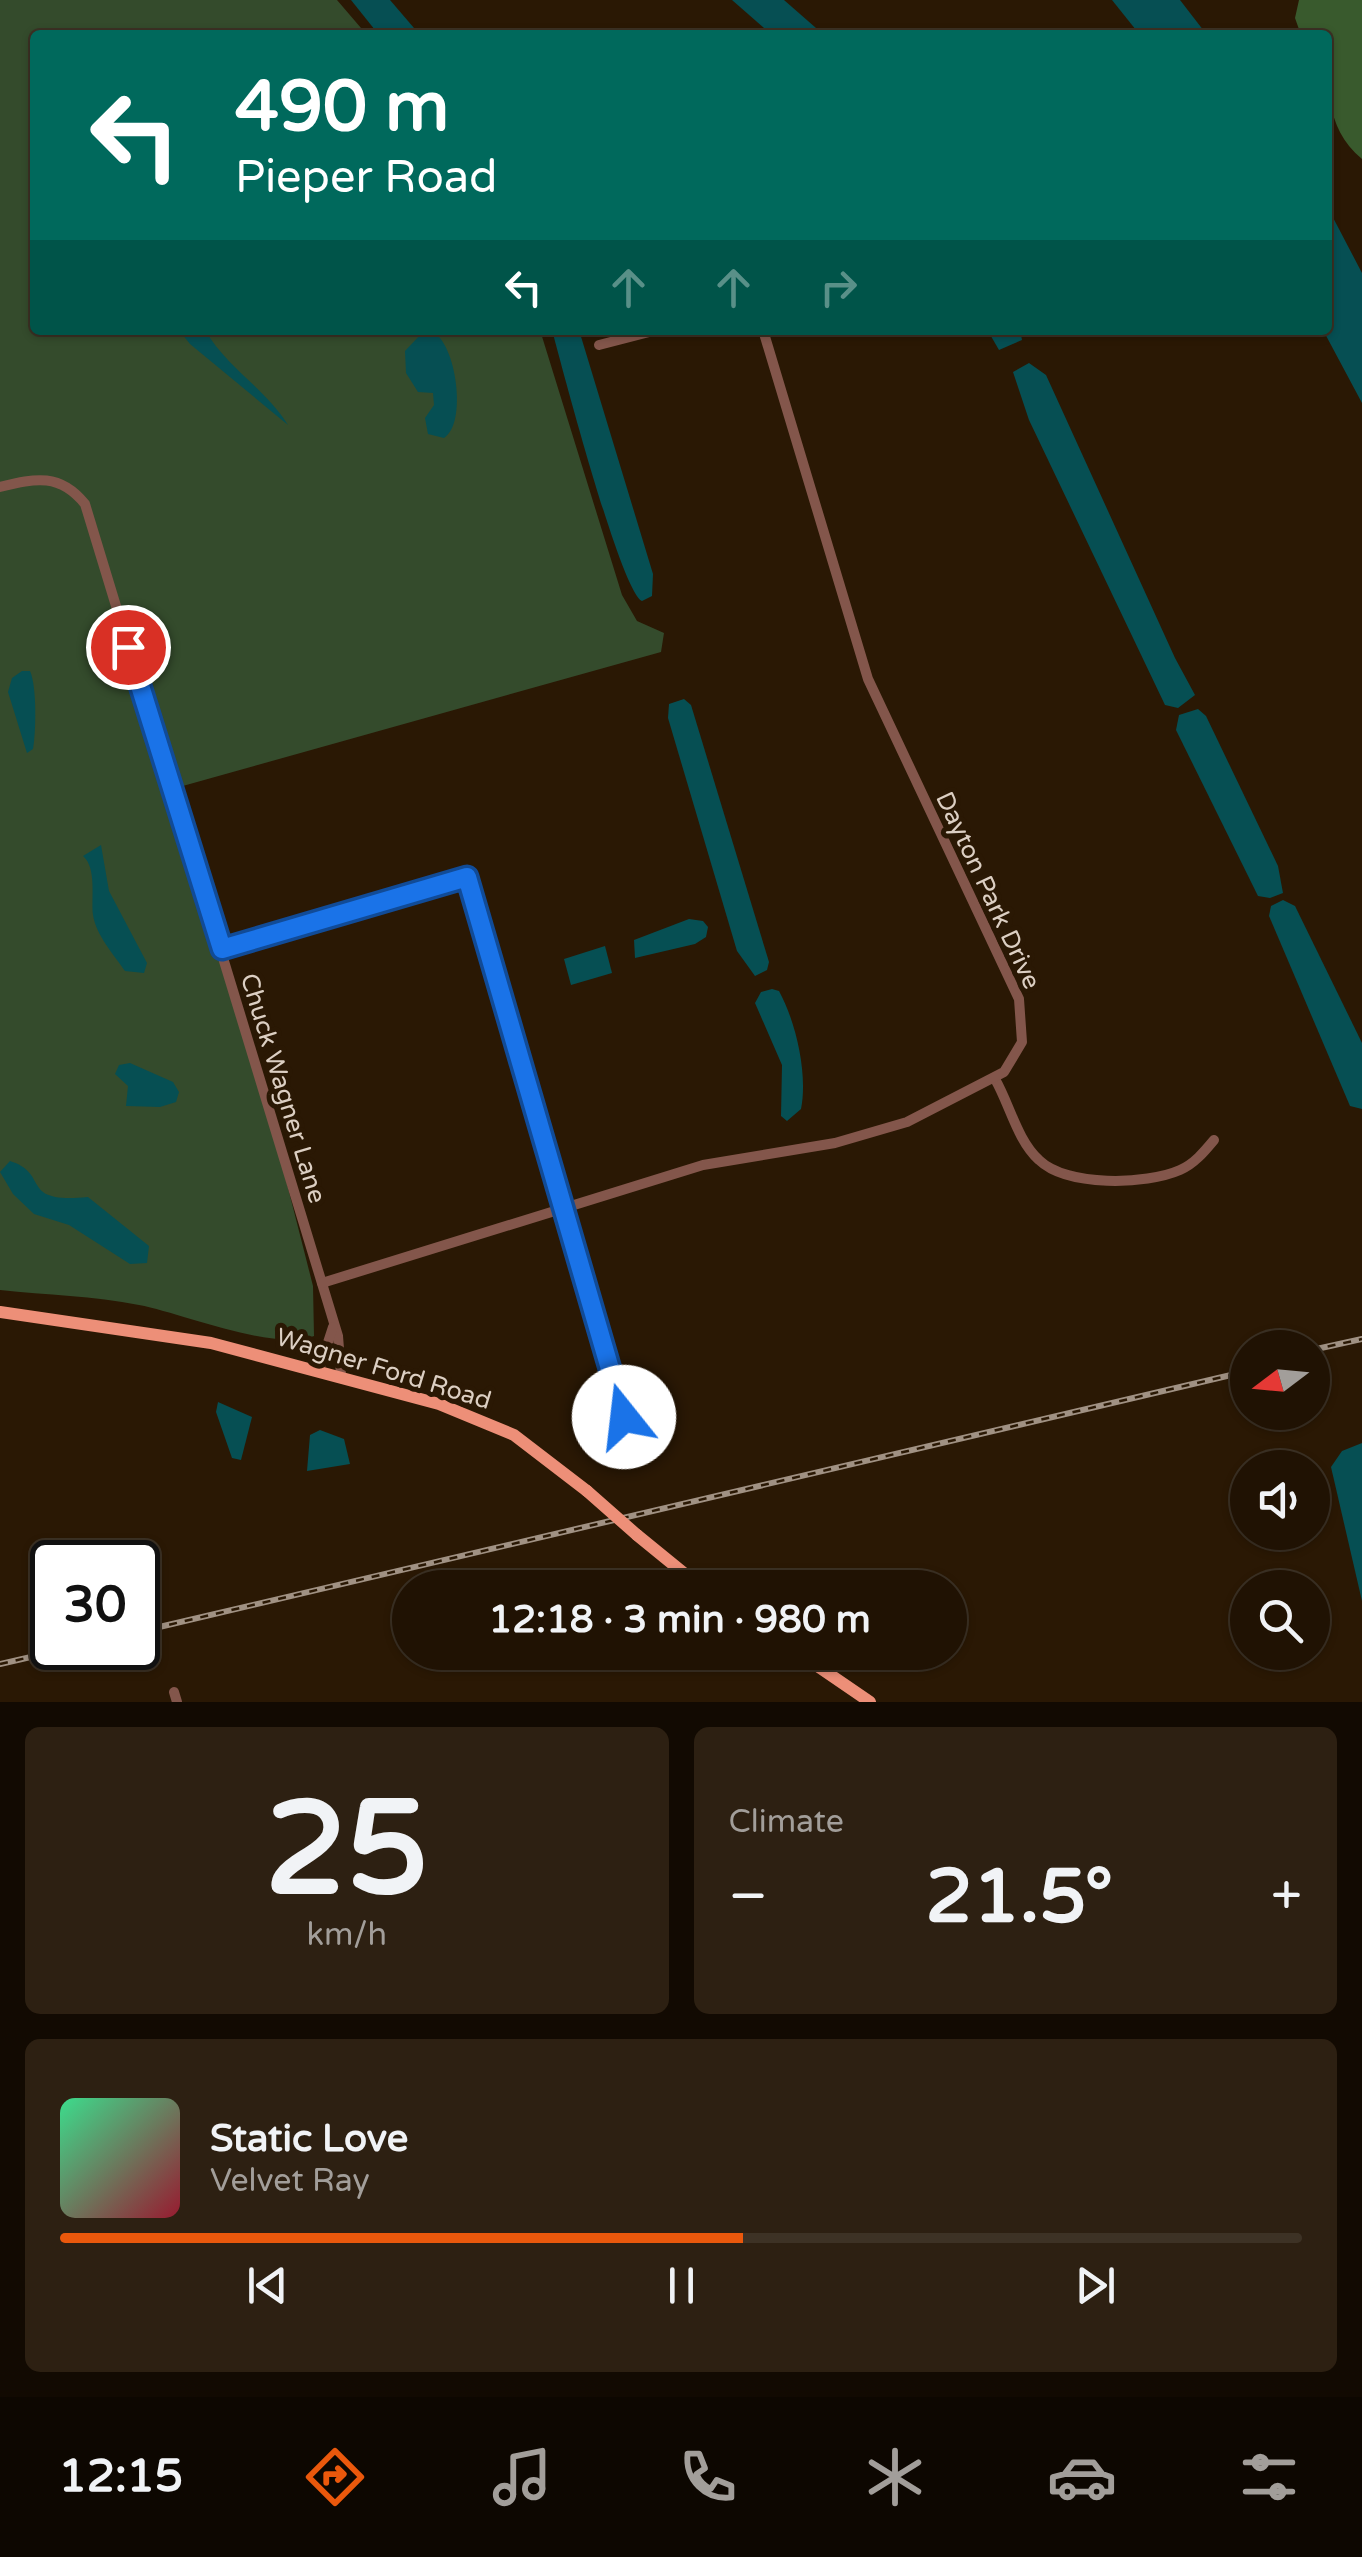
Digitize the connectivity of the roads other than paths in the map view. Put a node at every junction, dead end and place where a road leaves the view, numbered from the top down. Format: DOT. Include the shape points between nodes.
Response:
graph roads {
  1 [pos="638,335"];
  2 [pos="765,335"];
  3 [pos="599,345"];
  4 [pos="0,486"];
  5 [pos="222,949"];
  6 [pos="995,1079"];
  7 [pos="1214,1140"];
  8 [pos="563,1206"];
  9 [pos="322,1283"];
  10 [pos="0,1312"];
  11 [pos="334,1326"];
  12 [pos="319,1370"];
  13 [pos="341,1375"];
  14 [pos="580,1429"];
  15 [pos="680,1570"];
  16 [pos="823,1670"];
  17 [pos="870,1702"];
  1 -- 3 [label="street"];
  2 -- 6 [label="street, Dayton Park Drive" via="868,679 1022,1008 1017,1053"];
  4 -- 5 [label="street, Chuck Wagner Lane" via="58,480 86,504"];
  5 -- 8 [label="street" via="467,877"];
  5 -- 9 [label="street, Chuck Wagner Lane"];
  6 -- 7 [label="street" via="1033,1154 1069,1178 1174,1172"];
  6 -- 8 [label="street" via="879,1132 702,1164"];
  8 -- 9 [label="street"];
  8 -- 14 [label="street" via="624,1417"];
  9 -- 11 [label="street, Chuck Wagner Lane"];
  10 -- 12 [label="main road, Wagner Ford Road" via="212,1343"];
  11 -- 12 [label="street"];
  11 -- 13 [label="street, Chuck Wagner Lane"];
  12 -- 13 [label="main road, Wagner Ford Road"];
  13 -- 15 [label="main road, Wagner Ford Road, bridge" via="492,1424 545,1456"];
  16 -- 17 [label="main road"];
}
